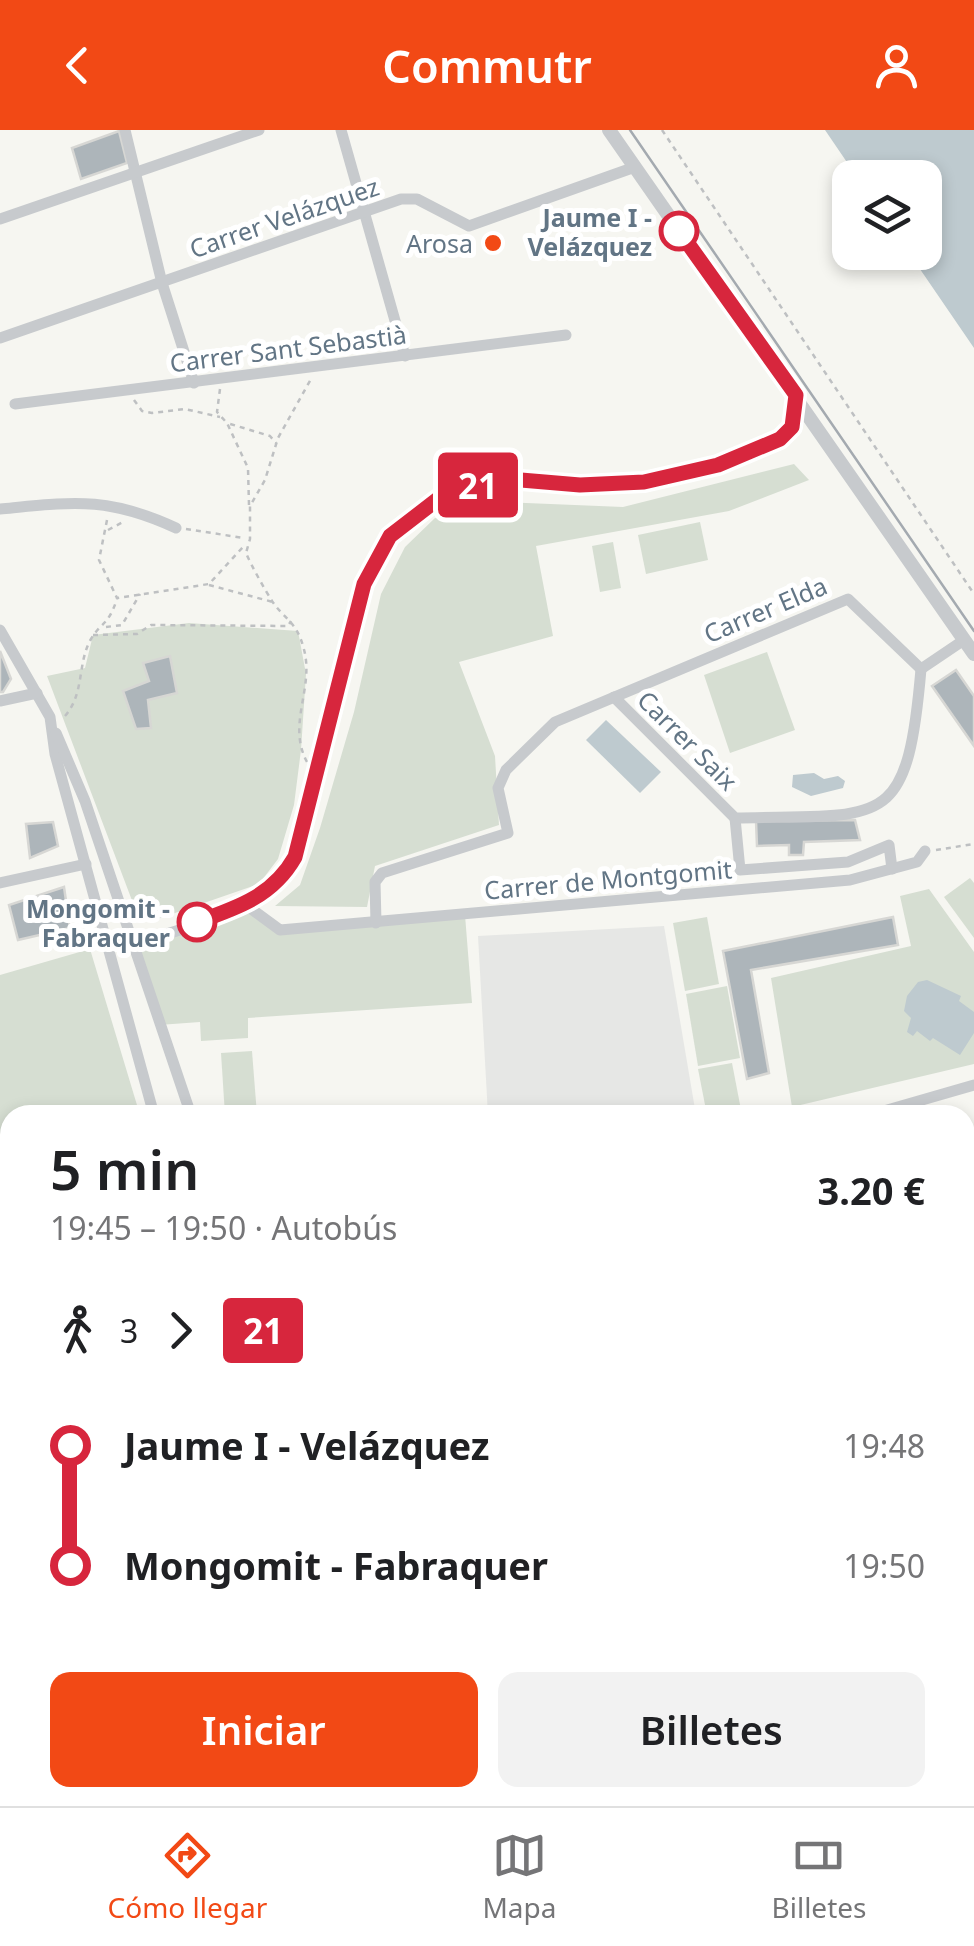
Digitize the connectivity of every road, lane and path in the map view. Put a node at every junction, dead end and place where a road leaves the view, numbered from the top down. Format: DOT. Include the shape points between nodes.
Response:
graph roads {
  1 [pos="125,130"];
  2 [pos="259,130"];
  3 [pos="341,130"];
  4 [pos="610,130"];
  5 [pos="662,130"];
  6 [pos="635,167"];
  7 [pos="136,174"];
  8 [pos="366,212"];
  9 [pos="0,220"];
  10 [pos="162,283"];
  11 [pos="566,334"];
  12 [pos="0,338"];
  13 [pos="405,356"];
  14 [pos="313,368"];
  15 [pos="224,380"];
  16 [pos="194,383"];
  17 [pos="126,391"];
  18 [pos="796,395"];
  19 [pos="15,404"];
  20 [pos="220,417"];
  21 [pos="227,422"];
  22 [pos="792,427"];
  23 [pos="270,436"];
  24 [pos="826,437"];
  25 [pos="278,438"];
  26 [pos="276,444"];
  27 [pos="106,504"];
  28 [pos="250,506"];
  29 [pos="0,508"];
  30 [pos="176,528"];
  31 [pos="250,529"];
  32 [pos="244,538"];
  33 [pos="245,548"];
  34 [pos="207,585"];
  35 [pos="141,593"];
  36 [pos="974,594"];
  37 [pos="118,598"];
  38 [pos="274,602"];
  39 [pos="292,619"];
  40 [pos="288,626"];
  41 [pos="103,628"];
  42 [pos="0,630"];
  43 [pos="298,631"];
  44 [pos="93,636"];
  45 [pos="964,640"];
  46 [pos="974,654"];
  47 [pos="922,669"];
  48 [pos="37,693"];
  49 [pos="614,697"];
  50 [pos="0,701"];
  51 [pos="52,722"];
  52 [pos="315,777"];
  53 [pos="735,818"];
  54 [pos="974,844"];
  55 [pos="926,851"];
  56 [pos="86,864"];
  57 [pos="892,869"];
  58 [pos="0,883"];
  59 [pos="246,904"];
  60 [pos="376,922"];
  61 [pos="133,945"];
  62 [pos="974,1085"];
  63 [pos="151,1105"];
  64 [pos="188,1105"];
  65 [pos="905,1105"];
  1 -- 7 [label="street"];
  2 -- 7 [label="street"];
  3 -- 8 [label="street"];
  4 -- 6 [label="street"];
  5 -- 36 [label="path"];
  6 -- 8 [label="street, Carrer Velázquez" via="469,226 416,200"];
  6 -- 18 [label="street"];
  7 -- 9 [label="street"];
  7 -- 10 [label="street"];
  8 -- 10 [label="street, Carrer Velázquez"];
  8 -- 13 [label="street"];
  10 -- 12 [label="street, Carrer Velázquez"];
  10 -- 16 [label="street"];
  11 -- 13 [label="street, Carrer Sant Sebastià"];
  13 -- 14 [label="street, Carrer Sant Sebastià"];
  14 -- 15 [label="street, Carrer Sant Sebastià"];
  14 -- 25 [label="path" via="309,388"];
  15 -- 16 [label="street, Carrer Sant Sebastià"];
  15 -- 20 [label="path" via="217,398"];
  16 -- 17 [label="street, Carrer Sant Sebastià"];
  17 -- 19 [label="street, Carrer Sant Sebastià"];
  17 -- 20 [label="path" via="142,411"];
  18 -- 22 [label="street"];
  18 -- 24 [label="street"];
  20 -- 21 [label="path"];
  21 -- 23 [label="path"];
  21 -- 28 [label="path" via="248,468"];
  22 -- 24 [label="street"];
  22 -- 52 [label="street" via="780,439 718,465 644,482 509,479 438,499 414,515 390,536 364,584"];
  23 -- 25 [label="path"];
  23 -- 26 [label="path"];
  24 -- 45 [label="street"];
  25 -- 26 [label="path"];
  26 -- 28 [label="path"];
  27 -- 29 [label="street"];
  27 -- 30 [label="street"];
  27 -- 37 [label="path" via="99,560"];
  28 -- 31 [label="path"];
  30 -- 32 [label="path"];
  31 -- 32 [label="path"];
  31 -- 33 [label="path"];
  32 -- 33 [label="path"];
  33 -- 34 [label="path"];
  33 -- 38 [label="path"];
  34 -- 35 [label="path"];
  34 -- 38 [label="path"];
  35 -- 37 [label="path"];
  35 -- 41 [label="path" via="122,625"];
  37 -- 41 [label="path"];
  38 -- 39 [label="path"];
  39 -- 40 [label="path"];
  39 -- 43 [label="path"];
  40 -- 43 [label="path"];
  40 -- 44 [label="path" via="151,625 137,634"];
  41 -- 44 [label="path"];
  42 -- 48 [label="street"];
  43 -- 52 [label="path" via="306,674 296,742"];
  44 -- 51 [label="path" via="70,710"];
  45 -- 46 [label="street"];
  45 -- 47 [label="street"];
  47 -- 49 [label="street, Carrer Elda" via="848,598"];
  47 -- 53 [label="street, Carrer Saix" via="907,772 879,805 855,814"];
  48 -- 50 [label="street"];
  48 -- 51 [label="street"];
  49 -- 53 [label="street, Carrer Saix"];
  49 -- 60 [label="street" via="555,722 506,770 498,788 508,833 382,873"];
  51 -- 56 [label="street"];
  51 -- 61 [label="street"];
  52 -- 59 [label="street" via="295,857 273,887"];
  53 -- 57 [label="street" via="740,870 848,862 889,845"];
  54 -- 55 [label="path"];
  55 -- 57 [label="street, Carrer de Montgomit" via="917,862"];
  56 -- 58 [label="street"];
  56 -- 63 [label="street"];
  57 -- 60 [label="street, Carrer de Montgomit" via="850,880"];
  59 -- 60 [label="street, Carrer de Montgomit" via="280,930"];
  59 -- 61 [label="street"];
  61 -- 64 [label="street"];
  62 -- 65 [label="street"];
}
